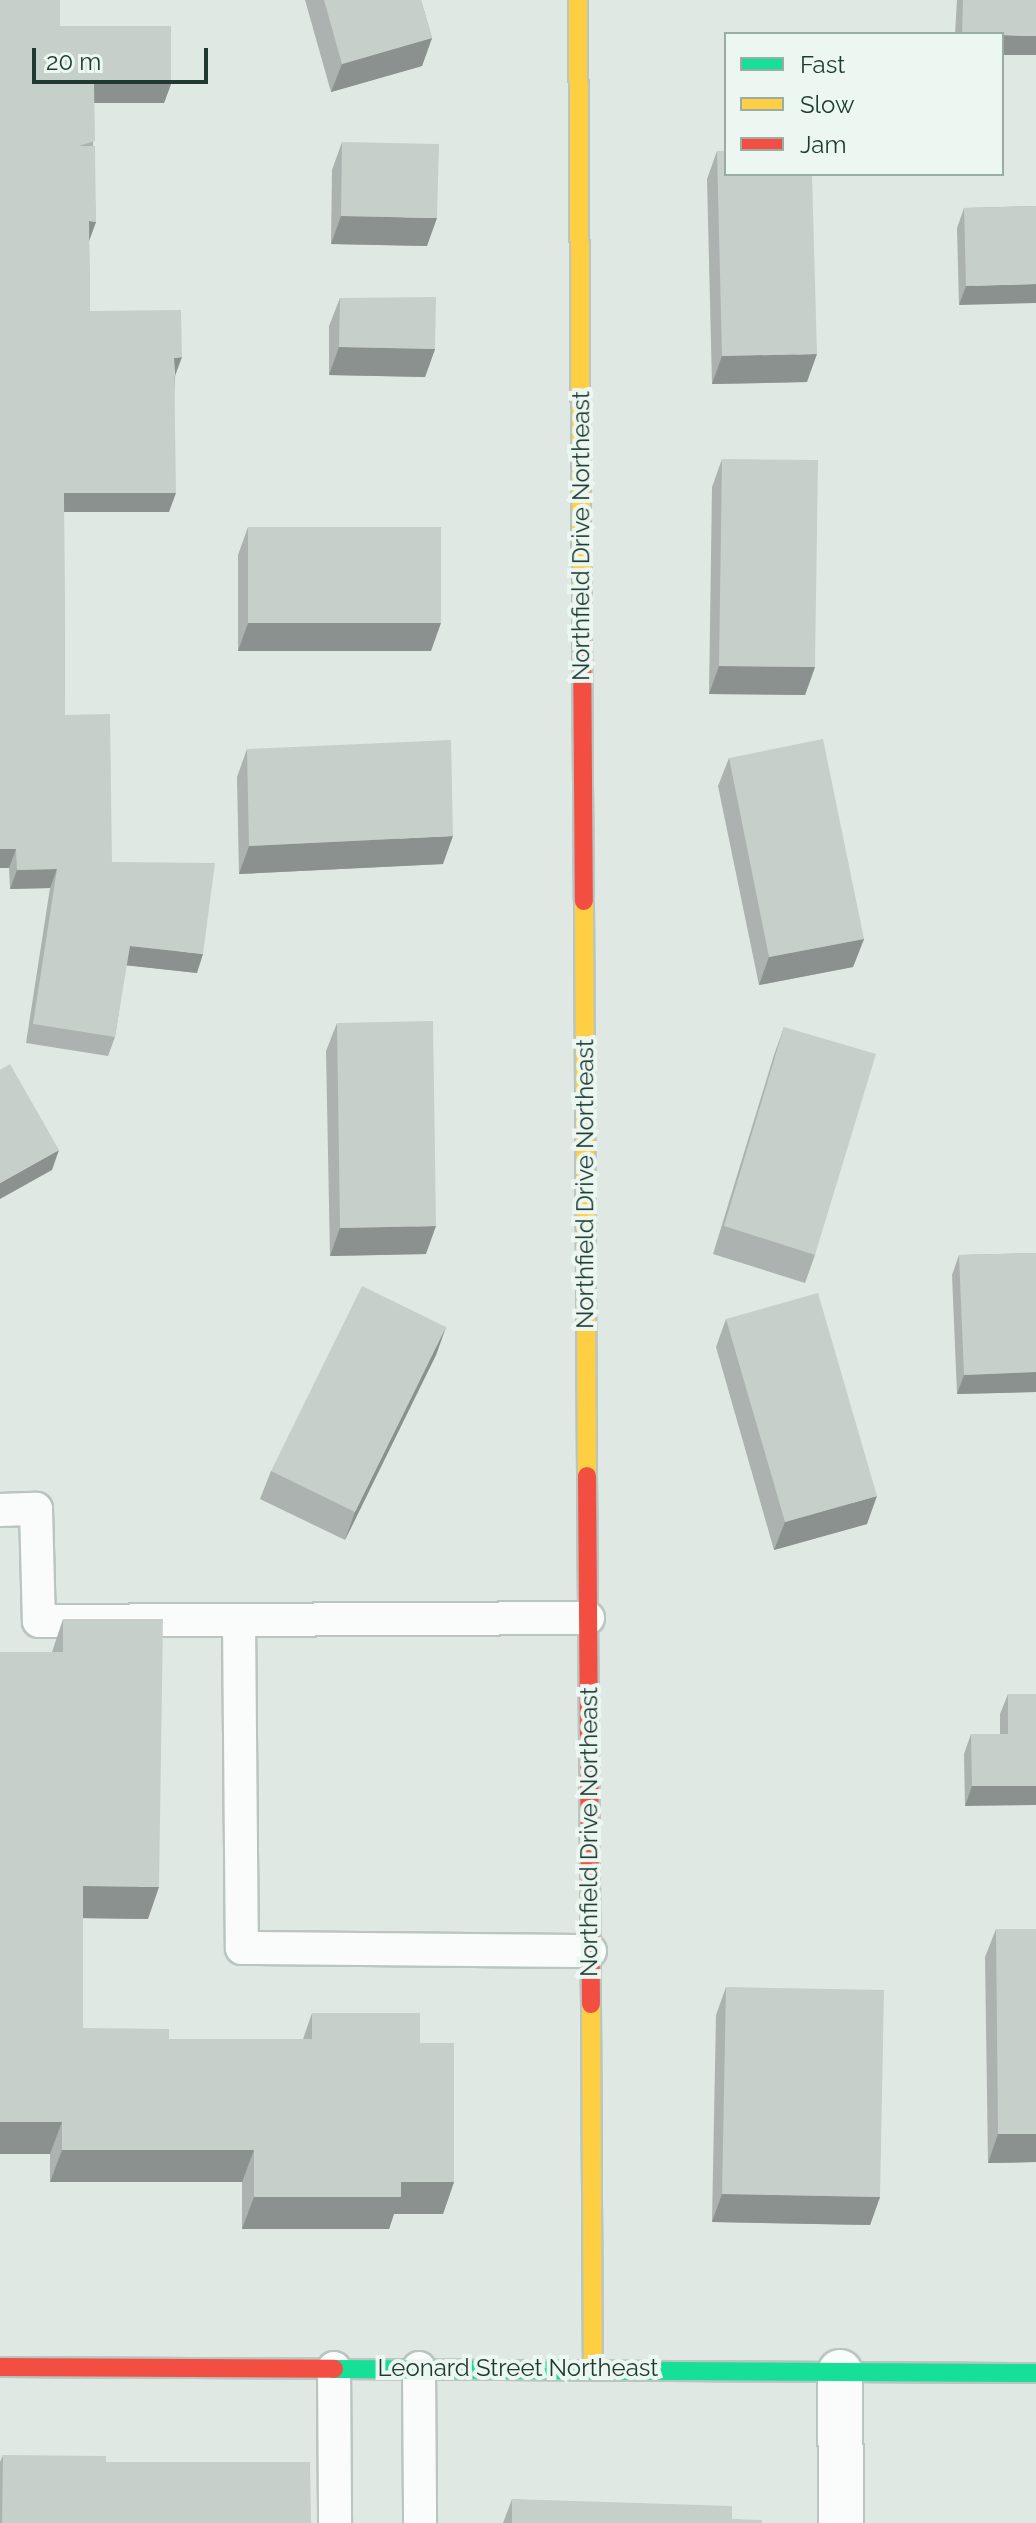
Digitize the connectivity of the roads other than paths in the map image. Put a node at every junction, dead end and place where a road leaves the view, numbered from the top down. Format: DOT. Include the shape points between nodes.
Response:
graph roads {
  1 [pos="578,0"];
  2 [pos="0,1510"];
  3 [pos="588,1618"];
  4 [pos="239,1620"];
  5 [pos="590,1951"];
  6 [pos="0,2367"];
  7 [pos="334,2368"];
  8 [pos="419,2368"];
  9 [pos="593,2368"];
  10 [pos="840,2372"];
  11 [pos="1036,2373"];
  12 [pos="335,2523"];
  13 [pos="420,2523"];
  14 [pos="841,2523"];
  1 -- 3 [label="street, Northfield Drive Northeast"];
  2 -- 4 [label="lane" via="36,1509 39,1621"];
  3 -- 4 [label="lane"];
  3 -- 5 [label="street, Northfield Drive Northeast"];
  4 -- 5 [label="lane" via="242,1948"];
  5 -- 9 [label="street, Northfield Drive Northeast"];
  6 -- 7 [label="street, Leonard Street Northeast"];
  7 -- 8 [label="street, Leonard Street Northeast"];
  7 -- 12 [label="lane"];
  8 -- 9 [label="street, Leonard Street Northeast"];
  8 -- 13 [label="lane"];
  9 -- 10 [label="street, Leonard Street Northeast"];
  10 -- 11 [label="street, Leonard Street Northeast"];
  10 -- 14 [label="street"];
}
